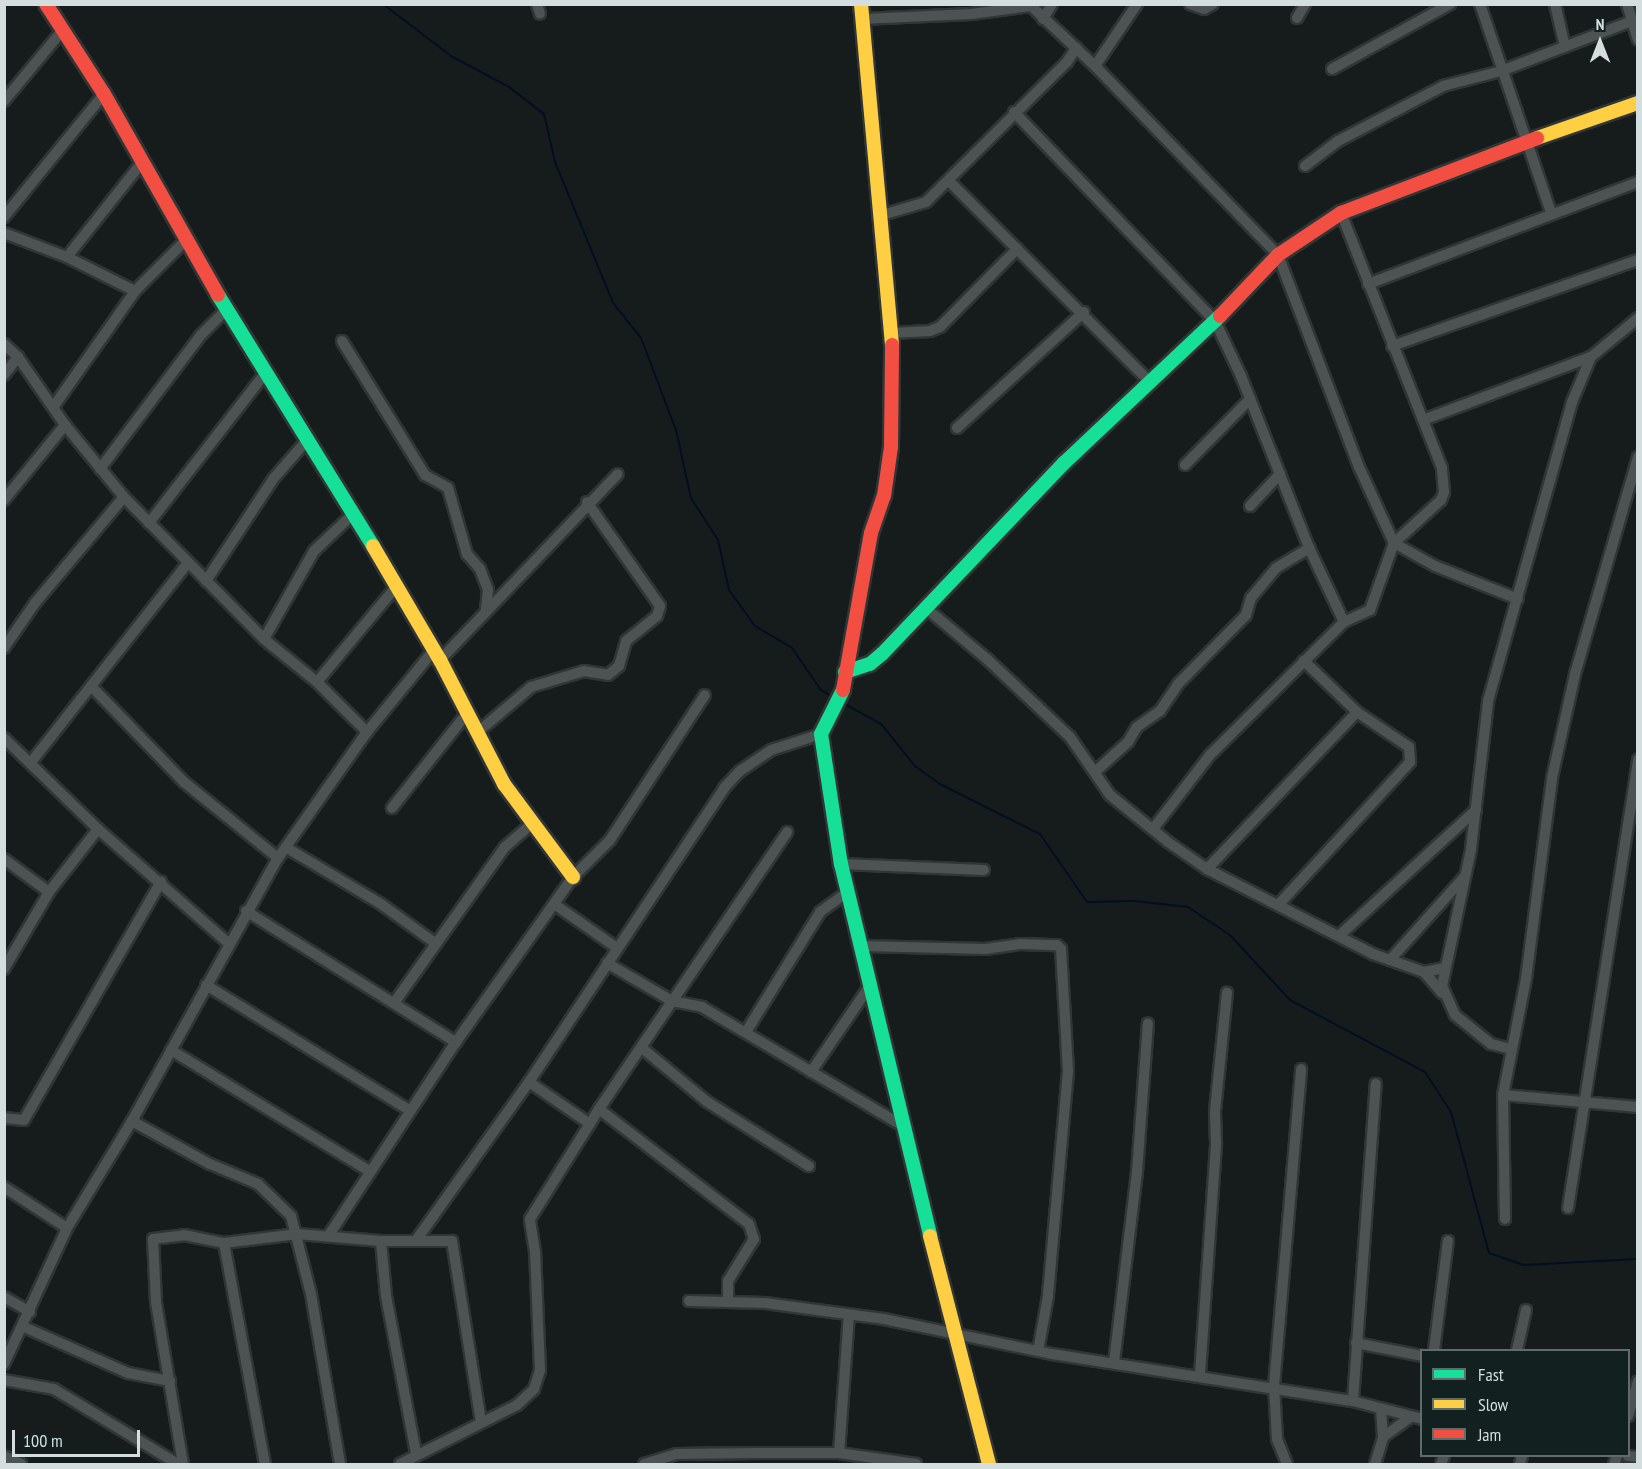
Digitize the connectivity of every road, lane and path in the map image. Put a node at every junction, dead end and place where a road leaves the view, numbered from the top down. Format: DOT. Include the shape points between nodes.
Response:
graph roads {
  1 [pos="46,4"];
  2 [pos="861,4"];
  3 [pos="1052,4"];
  4 [pos="1137,4"];
  5 [pos="1190,4"];
  6 [pos="1213,4"];
  7 [pos="1305,4"];
  8 [pos="1450,4"];
  9 [pos="1480,4"];
  10 [pos="1555,4"];
  11 [pos="1627,4"];
  12 [pos="1029,5"];
  13 [pos="1297,18"];
  14 [pos="862,19"];
  15 [pos="1043,19"];
  16 [pos="1632,21"];
  17 [pos="62,31"];
  18 [pos="1638,39"];
  19 [pos="1565,47"];
  20 [pos="1076,48"];
  21 [pos="1095,66"];
  22 [pos="1332,69"];
  23 [pos="1501,70"];
  24 [pos="104,94"];
  25 [pos="4,101"];
  26 [pos="1638,103"];
  27 [pos="1014,112"];
  28 [pos="1529,141"];
  29 [pos="143,161"];
  30 [pos="1305,166"];
  31 [pos="949,181"];
  32 [pos="1638,182"];
  33 [pos="1551,212"];
  34 [pos="1341,213"];
  35 [pos="882,215"];
  36 [pos="4,217"];
  37 [pos="4,233"];
  38 [pos="185,241"];
  39 [pos="1017,249"];
  40 [pos="1278,255"];
  41 [pos="67,257"];
  42 [pos="1638,260"];
  43 [pos="1368,284"];
  44 [pos="135,291"];
  45 [pos="227,309"];
  46 [pos="1084,312"];
  47 [pos="1638,318"];
  48 [pos="1215,321"];
  49 [pos="891,333"];
  50 [pos="342,341"];
  51 [pos="4,344"];
  52 [pos="1392,346"];
  53 [pos="18,357"];
  54 [pos="1591,357"];
  55 [pos="266,372"];
  56 [pos="4,375"];
  57 [pos="1151,383"];
  58 [pos="1250,399"];
  59 [pos="54,406"];
  60 [pos="1423,420"];
  61 [pos="65,425"];
  62 [pos="957,428"];
  63 [pos="309,438"];
  64 [pos="1638,457"];
  65 [pos="1185,465"];
  66 [pos="100,469"];
  67 [pos="618,474"];
  68 [pos="1280,474"];
  69 [pos="123,497"];
  70 [pos="4,500"];
  71 [pos="587,502"];
  72 [pos="1250,506"];
  73 [pos="353,514"];
  74 [pos="149,523"];
  75 [pos="1394,543"];
  76 [pos="1309,548"];
  77 [pos="187,564"];
  78 [pos="206,581"];
  79 [pos="395,588"];
  80 [pos="1518,599"];
  81 [pos="926,608"];
  82 [pos="486,610"];
  83 [pos="1344,622"];
  84 [pos="264,639"];
  85 [pos="4,648"];
  86 [pos="436,656"];
  87 [pos="1304,661"];
  88 [pos="845,672"];
  89 [pos="317,682"];
  90 [pos="91,686"];
  91 [pos="705,695"];
  92 [pos="468,712"];
  93 [pos="1357,712"];
  94 [pos="479,731"];
  95 [pos="367,732"];
  96 [pos="821,734"];
  97 [pos="4,738"];
  98 [pos="1638,759"];
  99 [pos="32,761"];
  100 [pos="1095,772"];
  101 [pos="392,808"];
  102 [pos="1476,810"];
  103 [pos="533,823"];
  104 [pos="98,829"];
  105 [pos="1153,829"];
  106 [pos="787,832"];
  107 [pos="287,848"];
  108 [pos="278,858"];
  109 [pos="4,860"];
  110 [pos="840,864"];
  111 [pos="1207,869"];
  112 [pos="984,870"];
  113 [pos="1466,875"];
  114 [pos="573,877"];
  115 [pos="161,882"];
  116 [pos="49,892"];
  117 [pos="848,892"];
  118 [pos="1280,903"];
  119 [pos="557,906"];
  120 [pos="246,911"];
  121 [pos="1341,935"];
  122 [pos="228,943"];
  123 [pos="435,943"];
  124 [pos="862,946"];
  125 [pos="617,948"];
  126 [pos="1390,960"];
  127 [pos="607,963"];
  128 [pos="1445,968"];
  129 [pos="4,969"];
  130 [pos="1424,972"];
  131 [pos="871,984"];
  132 [pos="206,986"];
  133 [pos="1227,993"];
  134 [pos="1442,993"];
  135 [pos="672,1001"];
  136 [pos="394,1003"];
  137 [pos="1148,1023"];
  138 [pos="746,1032"];
  139 [pos="456,1042"];
  140 [pos="642,1048"];
  141 [pos="1511,1049"];
  142 [pos="171,1050"];
  143 [pos="1301,1069"];
  144 [pos="811,1072"];
  145 [pos="529,1082"];
  146 [pos="1376,1084"];
  147 [pos="1503,1095"];
  148 [pos="1582,1103"];
  149 [pos="1638,1107"];
  150 [pos="599,1109"];
  151 [pos="409,1110"];
  152 [pos="4,1118"];
  153 [pos="132,1121"];
  154 [pos="590,1124"];
  155 [pos="905,1127"];
  156 [pos="808,1166"];
  157 [pos="369,1171"];
  158 [pos="4,1187"];
  159 [pos="1568,1208"];
  160 [pos="1505,1219"];
  161 [pos="67,1228"];
  162 [pos="297,1234"];
  163 [pos="329,1235"];
  164 [pos="417,1239"];
  165 [pos="381,1241"];
  166 [pos="1448,1241"];
  167 [pos="224,1243"];
  168 [pos="4,1297"];
  169 [pos="689,1301"];
  170 [pos="728,1302"];
  171 [pos="1526,1311"];
  172 [pos="30,1312"];
  173 [pos="849,1315"];
  174 [pos="24,1327"];
  175 [pos="954,1332"];
  176 [pos="1356,1343"];
  177 [pos="1434,1349"];
  178 [pos="1517,1349"];
  179 [pos="1038,1351"];
  180 [pos="1420,1356"];
  181 [pos="1114,1362"];
  182 [pos="4,1364"];
  183 [pos="1200,1374"];
  184 [pos="4,1380"];
  185 [pos="170,1381"];
  186 [pos="1638,1381"];
  187 [pos="1274,1386"];
  188 [pos="1353,1401"];
  189 [pos="1381,1410"];
  190 [pos="1630,1412"];
  191 [pos="1409,1418"];
  192 [pos="1420,1419"];
  193 [pos="481,1422"];
  194 [pos="1383,1437"];
  195 [pos="839,1453"];
  196 [pos="416,1454"];
  197 [pos="4,1456"];
  198 [pos="679,1459"];
  199 [pos="21,1464"];
  200 [pos="178,1464"];
  201 [pos="183,1464"];
  202 [pos="265,1464"];
  203 [pos="340,1464"];
  204 [pos="400,1464"];
  205 [pos="644,1464"];
  206 [pos="916,1464"];
  207 [pos="989,1464"];
  208 [pos="1287,1464"];
  209 [pos="1375,1464"];
  1 -- 17 [label="street"];
  2 -- 14 [label="street"];
  3 -- 15 [label="street"];
  4 -- 21 [label="street"];
  5 -- 6 [label="street" via="1204,9"];
  7 -- 13 [label="street"];
  8 -- 22 [label="street"];
  9 -- 23 [label="street"];
  10 -- 19 [label="street"];
  11 -- 16 [label="street"];
  12 -- 14 [label="street" via="971,14"];
  12 -- 15 [label="street"];
  14 -- 35 [label="street"];
  15 -- 20 [label="street"];
  16 -- 18 [label="street"];
  16 -- 19 [label="street"];
  17 -- 24 [label="street"];
  17 -- 25 [label="street"];
  19 -- 23 [label="street"];
  20 -- 21 [label="street"];
  20 -- 27 [label="street" via="1067,62"];
  21 -- 40 [label="street"];
  23 -- 28 [label="street"];
  23 -- 30 [label="street" via="1443,86 1338,141"];
  24 -- 29 [label="street"];
  24 -- 36 [label="street"];
  26 -- 28 [label="street"];
  27 -- 31 [label="street"];
  27 -- 48 [label="street"];
  28 -- 33 [label="street"];
  28 -- 34 [label="street"];
  29 -- 38 [label="street"];
  29 -- 41 [label="street"];
  31 -- 35 [label="street" via="926,202"];
  31 -- 39 [label="street"];
  32 -- 33 [label="street"];
  33 -- 43 [label="street"];
  34 -- 40 [label="street"];
  34 -- 43 [label="street"];
  35 -- 49 [label="street"];
  37 -- 41 [label="street"];
  38 -- 44 [label="street"];
  38 -- 45 [label="street"];
  39 -- 46 [label="street"];
  39 -- 49 [label="street" via="940,327"];
  40 -- 48 [label="street"];
  40 -- 75 [label="street" via="1359,467"];
  41 -- 44 [label="street"];
  42 -- 52 [label="street"];
  43 -- 52 [label="street"];
  44 -- 59 [label="street"];
  45 -- 55 [label="street"];
  45 -- 66 [label="street" via="201,335"];
  46 -- 57 [label="street"];
  46 -- 62 [label="street"];
  47 -- 54 [label="street"];
  48 -- 57 [label="street"];
  48 -- 58 [label="street"];
  49 -- 88 [label="street" via="894,376 888,479 871,533"];
  50 -- 82 [label="street" via="425,475 448,488 468,554 480,569 488,590"];
  51 -- 53 [label="street"];
  52 -- 60 [label="street"];
  53 -- 56 [label="street"];
  53 -- 59 [label="street"];
  54 -- 60 [label="street"];
  54 -- 80 [label="street" via="1572,402"];
  55 -- 63 [label="street"];
  55 -- 74 [label="street"];
  57 -- 81 [label="street" via="1064,464"];
  58 -- 65 [label="street"];
  58 -- 68 [label="street"];
  59 -- 61 [label="street"];
  60 -- 75 [label="street" via="1442,468 1444,492 1441,500"];
  61 -- 66 [label="street"];
  61 -- 70 [label="street"];
  63 -- 73 [label="street"];
  63 -- 78 [label="street" via="274,478"];
  64 -- 141 [label="street" via="1575,674 1552,778 1526,979"];
  66 -- 69 [label="street"];
  67 -- 71 [label="street"];
  68 -- 72 [label="street"];
  68 -- 76 [label="street"];
  69 -- 74 [label="street"];
  69 -- 85 [label="street" via="35,603"];
  71 -- 82 [label="street"];
  71 -- 94 [label="street" via="660,606 657,616 626,641 619,666 608,675 584,671 531,687"];
  73 -- 79 [label="street"];
  73 -- 84 [label="street" via="314,551"];
  74 -- 77 [label="street"];
  75 -- 80 [label="street" via="1435,566"];
  75 -- 83 [label="street" via="1370,609"];
  76 -- 83 [label="street"];
  76 -- 100 [label="street" via="1276,568 1251,598 1246,615 1178,684 1160,711 1137,727 1128,742"];
  77 -- 78 [label="street"];
  77 -- 90 [label="street"];
  78 -- 84 [label="street"];
  79 -- 86 [label="street"];
  79 -- 89 [label="street"];
  80 -- 102 [label="street" via="1488,701"];
  81 -- 88 [label="street" via="870,664"];
  81 -- 100 [label="street" via="987,658 1070,737"];
  82 -- 86 [label="street"];
  83 -- 87 [label="street"];
  84 -- 89 [label="street"];
  86 -- 92 [label="street"];
  86 -- 95 [label="street"];
  87 -- 93 [label="street"];
  87 -- 105 [label="street" via="1210,755"];
  88 -- 96 [label="street" via="842,697"];
  89 -- 95 [label="street"];
  90 -- 99 [label="street"];
  90 -- 108 [label="street" via="184,782"];
  91 -- 114 [label="street" via="610,840"];
  92 -- 94 [label="street"];
  92 -- 101 [label="street"];
  93 -- 111 [label="street"];
  93 -- 118 [label="street" via="1409,747 1410,762"];
  94 -- 103 [label="street" via="504,784"];
  95 -- 107 [label="street"];
  96 -- 110 [label="street"];
  96 -- 125 [label="street" via="786,742 732,780"];
  97 -- 99 [label="street"];
  98 -- 148 [label="street" via="1602,1004"];
  99 -- 104 [label="street"];
  100 -- 105 [label="street" via="1110,795"];
  102 -- 113 [label="street"];
  102 -- 121 [label="street"];
  103 -- 114 [label="street"];
  103 -- 123 [label="street" via="505,847"];
  104 -- 115 [label="street"];
  104 -- 116 [label="street"];
  105 -- 111 [label="street"];
  106 -- 135 [label="street"];
  107 -- 108 [label="street"];
  107 -- 123 [label="street" via="381,904"];
  108 -- 120 [label="street"];
  109 -- 116 [label="street"];
  110 -- 112 [label="street" via="879,863 900,870"];
  110 -- 117 [label="street"];
  111 -- 118 [label="street"];
  113 -- 126 [label="street"];
  113 -- 128 [label="street"];
  114 -- 119 [label="street"];
  115 -- 122 [label="street"];
  115 -- 152 [label="street" via="24,1120"];
  116 -- 129 [label="street"];
  117 -- 124 [label="street"];
  117 -- 138 [label="street" via="820,912"];
  118 -- 121 [label="street"];
  119 -- 125 [label="street"];
  119 -- 139 [label="street"];
  120 -- 122 [label="street"];
  120 -- 136 [label="street"];
  121 -- 126 [label="street"];
  122 -- 132 [label="street"];
  123 -- 136 [label="street"];
  124 -- 131 [label="street"];
  124 -- 179 [label="street" via="985,949 1020,944 1057,945 1061,949 1068,1071 1048,1296"];
  125 -- 127 [label="street"];
  126 -- 130 [label="street"];
  127 -- 135 [label="street"];
  127 -- 145 [label="street"];
  128 -- 130 [label="street"];
  128 -- 134 [label="street"];
  130 -- 134 [label="street"];
  131 -- 144 [label="street"];
  131 -- 155 [label="street"];
  132 -- 142 [label="street"];
  132 -- 151 [label="street"];
  133 -- 183 [label="street" via="1215,1111"];
  134 -- 141 [label="street" via="1455,1015 1491,1044"];
  135 -- 138 [label="street" via="702,1007"];
  135 -- 140 [label="street"];
  136 -- 139 [label="street"];
  137 -- 181 [label="street" via="1137,1172"];
  138 -- 144 [label="street"];
  139 -- 151 [label="street"];
  140 -- 150 [label="street"];
  140 -- 156 [label="street" via="706,1101"];
  141 -- 147 [label="street"];
  142 -- 153 [label="street"];
  142 -- 157 [label="street"];
  143 -- 187 [label="street"];
  144 -- 155 [label="street"];
  145 -- 154 [label="street"];
  145 -- 164 [label="street"];
  146 -- 176 [label="street"];
  147 -- 148 [label="street"];
  147 -- 160 [label="street"];
  148 -- 149 [label="street"];
  148 -- 159 [label="street"];
  150 -- 154 [label="street"];
  150 -- 170 [label="street" via="749,1224 754,1239 728,1281"];
  151 -- 157 [label="street"];
  153 -- 161 [label="street"];
  153 -- 162 [label="street" via="210,1164 258,1185 291,1216"];
  154 -- 193 [label="street" via="530,1219 536,1252 540,1370 534,1389 517,1405"];
  155 -- 175 [label="street"];
  157 -- 163 [label="street"];
  158 -- 161 [label="street"];
  161 -- 172 [label="street"];
  162 -- 163 [label="street"];
  162 -- 167 [label="street"];
  162 -- 203 [label="street"];
  163 -- 165 [label="street"];
  164 -- 165 [label="street"];
  164 -- 193 [label="street" via="452,1241"];
  165 -- 196 [label="street" via="386,1296"];
  166 -- 177 [label="street"];
  167 -- 185 [label="street" via="184,1235 153,1239 156,1302"];
  167 -- 202 [label="street"];
  168 -- 172 [label="street"];
  169 -- 170 [label="street"];
  170 -- 173 [label="street"];
  171 -- 178 [label="street"];
  172 -- 174 [label="street"];
  173 -- 175 [label="street"];
  173 -- 195 [label="street"];
  174 -- 182 [label="street"];
  174 -- 185 [label="street" via="128,1373"];
  175 -- 179 [label="street"];
  175 -- 207 [label="street"];
  176 -- 180 [label="street"];
  176 -- 188 [label="street"];
  179 -- 181 [label="street"];
  181 -- 183 [label="street"];
  183 -- 187 [label="street"];
  184 -- 200 [label="street" via="54,1389"];
  185 -- 201 [label="street"];
  186 -- 190 [label="street"];
  187 -- 188 [label="street"];
  187 -- 208 [label="street" via="1277,1439"];
  188 -- 189 [label="street"];
  189 -- 191 [label="street"];
  189 -- 194 [label="street"];
  191 -- 192 [label="street"];
  191 -- 194 [label="street"];
  193 -- 196 [label="street"];
  194 -- 209 [label="street"];
  195 -- 198 [label="street"];
  195 -- 206 [label="street"];
  196 -- 204 [label="street"];
  197 -- 199 [label="street"];
  198 -- 205 [label="street"];
}
